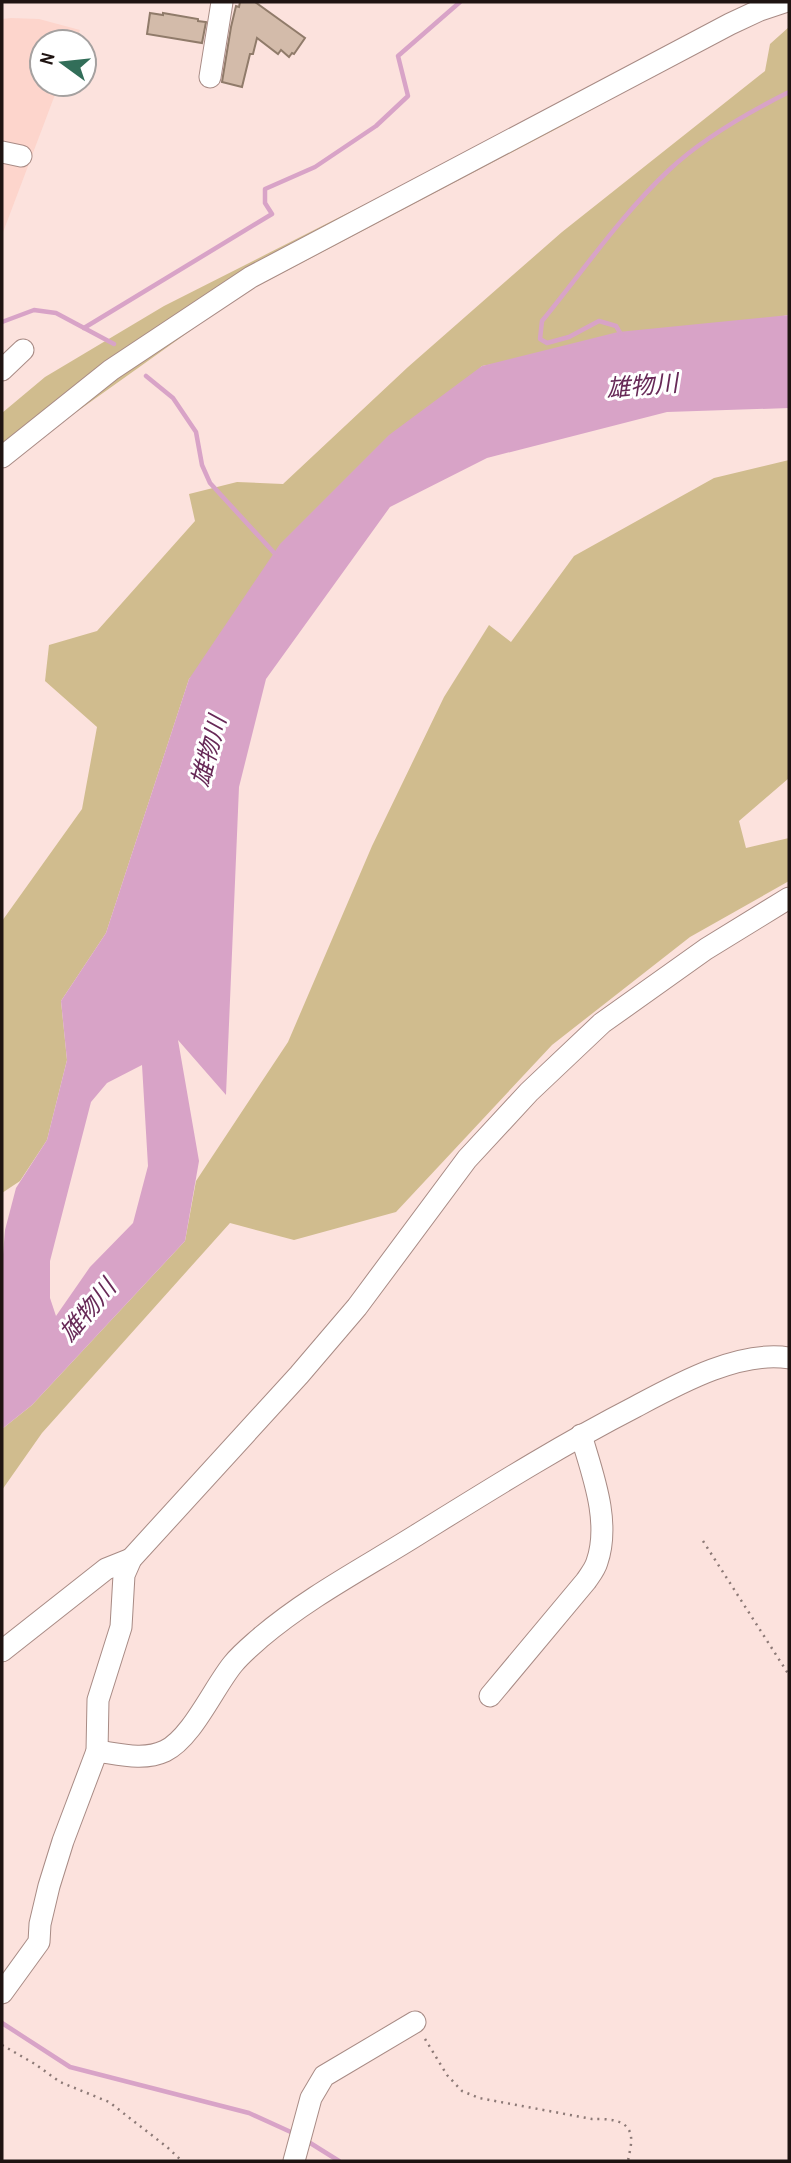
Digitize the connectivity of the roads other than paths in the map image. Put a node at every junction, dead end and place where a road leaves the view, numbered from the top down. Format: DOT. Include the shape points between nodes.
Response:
graph roads {
  1 [pos="222,2"];
  2 [pos="784,2"];
  3 [pos="210,77"];
  4 [pos="23,350"];
  5 [pos="2,370"];
  6 [pos="2,457"];
  7 [pos="789,898"];
  8 [pos="789,1359"];
  9 [pos="581,1435"];
  10 [pos="131,1559"];
  11 [pos="2,1651"];
  12 [pos="490,1696"];
  13 [pos="97,1751"];
  14 [pos="2,1993"];
  15 [pos="415,2022"];
  16 [pos="296,2155"];
  1 -- 3 [label="street"];
  2 -- 6 [label="street" via="730,24 251,277 111,370"];
  4 -- 5 [label="street"];
  7 -- 10 [label="street" via="706,949 602,1023 529,1092 467,1159 307,1366"];
  8 -- 9 [label="street" via="775,1356 719,1368 682,1382"];
  9 -- 12 [label="street" via="600,1508 598,1560 586,1581"];
  9 -- 13 [label="street" via="286,1616 234,1663 192,1725 166,1751 134,1757"];
  10 -- 11 [label="street" via="106,1569"];
  10 -- 13 [label="street" via="124,1575 121,1627 98,1700"];
  13 -- 14 [label="street" via="49,1886 39,1942"];
  15 -- 16 [label="street" via="324,2076 311,2098"];
}
